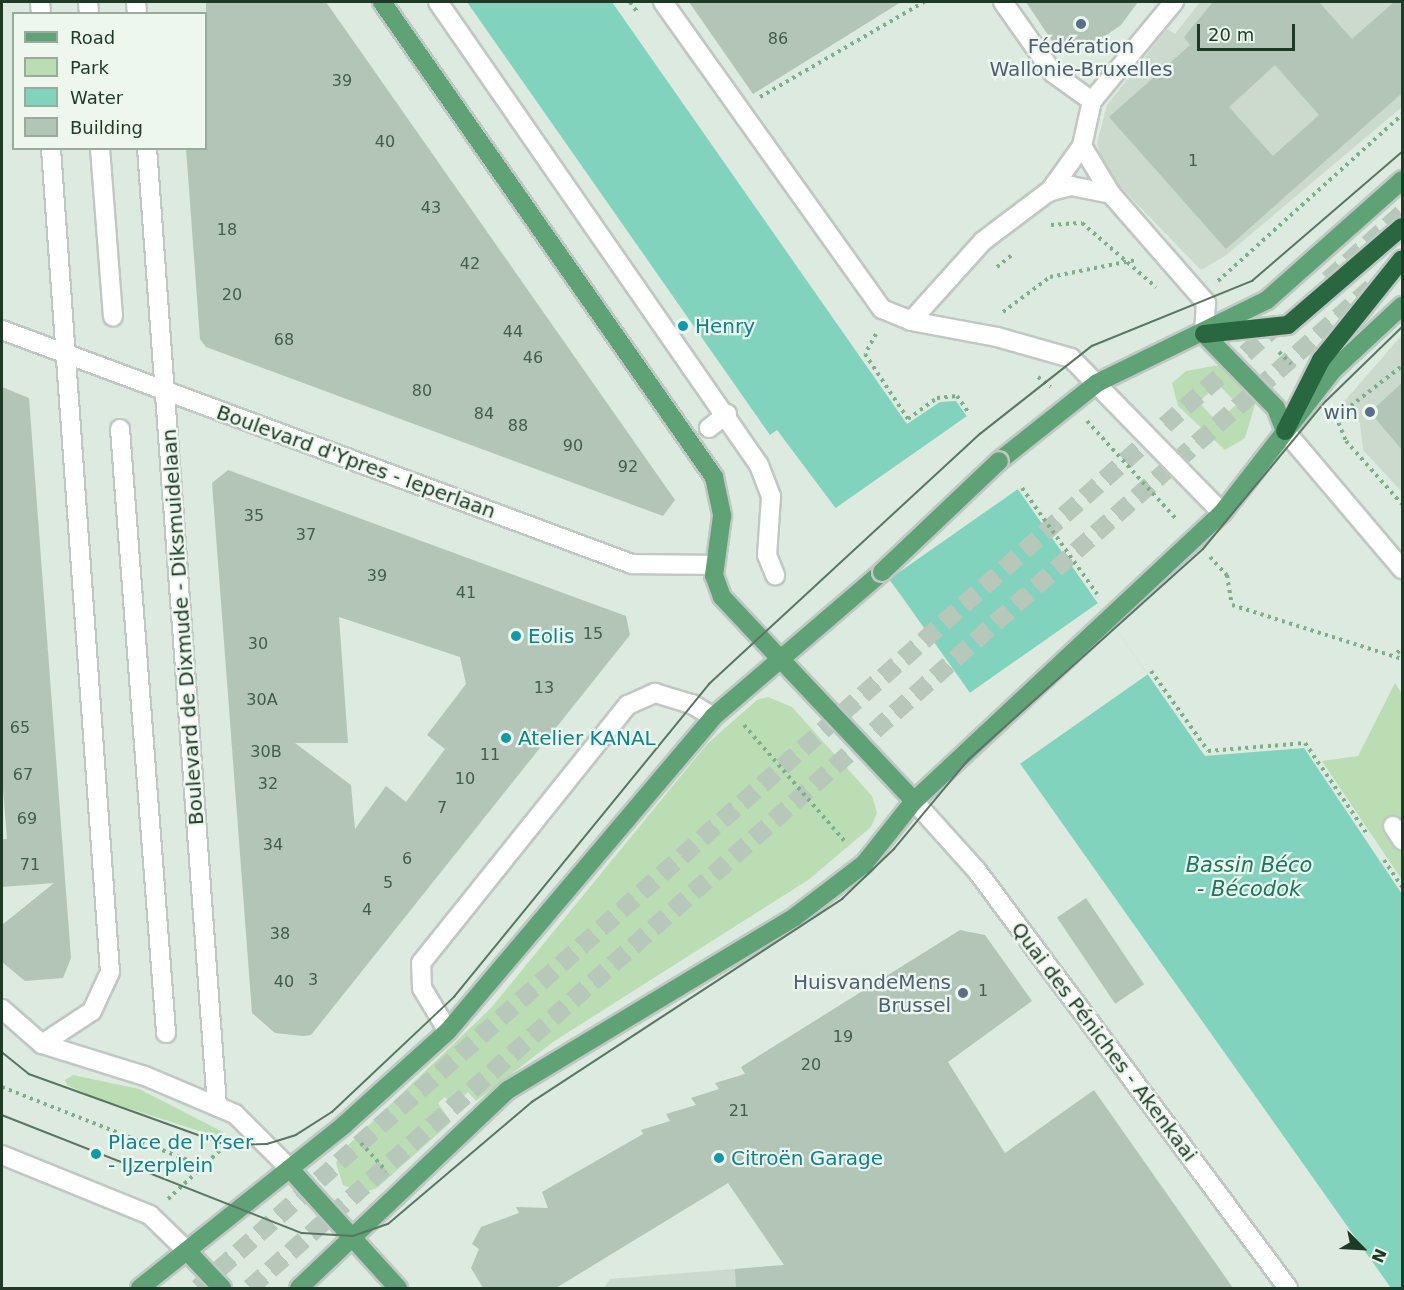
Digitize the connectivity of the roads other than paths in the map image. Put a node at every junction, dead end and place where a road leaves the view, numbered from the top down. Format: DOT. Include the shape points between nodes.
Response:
graph roads {
  1 [pos="382,2"];
  2 [pos="438,2"];
  3 [pos="663,2"];
  4 [pos="1003,2"];
  5 [pos="1174,2"];
  6 [pos="1092,101"];
  7 [pos="1082,146"];
  8 [pos="51,150"];
  9 [pos="100,150"];
  10 [pos="147,150"];
  11 [pos="1402,180"];
  12 [pos="1048,192"];
  13 [pos="1111,194"];
  14 [pos="1402,227"];
  15 [pos="1402,259"];
  16 [pos="1402,306"];
  17 [pos="112,316"];
  18 [pos="911,321"];
  19 [pos="2,330"];
  20 [pos="1204,334"];
  21 [pos="66,354"];
  22 [pos="1097,383"];
  23 [pos="166,392"];
  24 [pos="727,414"];
  25 [pos="709,428"];
  26 [pos="120,429"];
  27 [pos="1285,431"];
  28 [pos="1222,513"];
  29 [pos="715,565"];
  30 [pos="1402,569"];
  31 [pos="775,575"];
  32 [pos="783,658"];
  33 [pos="713,717"];
  34 [pos="914,801"];
  35 [pos="2,1009"];
  36 [pos="448,1031"];
  37 [pos="166,1034"];
  38 [pos="42,1044"];
  39 [pos="217,1106"];
  40 [pos="2,1155"];
  41 [pos="290,1169"];
  42 [pos="349,1235"];
  43 [pos="187,1251"];
  44 [pos="140,1288"];
  45 [pos="222,1288"];
  46 [pos="299,1288"];
  47 [pos="398,1288"];
  48 [pos="1288,1288"];
  1 -- 29 [label="main road" via="714,477 722,516"];
  2 -- 24 [label="street"];
  3 -- 18 [label="street" via="747,106 876,303 892,317"];
  4 -- 6 [label="street" via="1053,73"];
  5 -- 6 [label="street"];
  6 -- 7 [label="street"];
  7 -- 12 [label="street"];
  7 -- 13 [label="street"];
  8 -- 21 [label="street"];
  9 -- 17 [label="street"];
  10 -- 23 [label="street, Boulevard de Dixmude - Diksmuidelaan"];
  11 -- 20 [label="main road" via="1267,300"];
  12 -- 13 [label="street" via="1071,186"];
  12 -- 18 [label="street" via="982,240"];
  13 -- 20 [label="street" via="1206,303"];
  14 -- 20 [label="highway" via="1288,325"];
  15 -- 27 [label="highway" via="1321,360"];
  16 -- 27 [label="main road" via="1332,371"];
  18 -- 22 [label="street" via="1050,350 1071,358"];
  19 -- 21 [label="street, Boulevard d'Ypres - Ieperlaan"];
  20 -- 22 [label="main road"];
  20 -- 27 [label="main road" via="1275,408"];
  21 -- 23 [label="street, Boulevard d'Ypres - Ieperlaan"];
  21 -- 38 [label="street" via="110,972 92,1011"];
  22 -- 28 [label="street"];
  22 -- 32 [label="main road, bridge" via="999,461 882,572"];
  23 -- 29 [label="street, Boulevard d'Ypres - Ieperlaan" via="640,567"];
  23 -- 39 [label="street, Boulevard de Dixmude - Diksmuidelaan"];
  24 -- 25 [label="street"];
  24 -- 31 [label="street" via="770,487 767,555"];
  26 -- 37 [label="street"];
  27 -- 28 [label="main road"];
  27 -- 30 [label="street"];
  28 -- 34 [label="main road" via="1111,622 993,725"];
  29 -- 32 [label="main road" via="722,597"];
  32 -- 33 [label="main road"];
  32 -- 34 [label="main road"];
  33 -- 36 [label="main road"];
  33 -- 36 [label="street" via="692,704 655,693 628,705 421,963 422,988"];
  34 -- 42 [label="main road" via="864,864 796,916 508,1090"];
  34 -- 48 [label="street, Quai des Péniches - Akenkaai" via="977,871"];
  35 -- 38 [label="street"];
  36 -- 41 [label="main road"];
  38 -- 39 [label="street"];
  39 -- 41 [label="street" via="249,1124"];
  40 -- 43 [label="street" via="150,1215"];
  41 -- 42 [label="main road"];
  41 -- 43 [label="main road"];
  42 -- 46 [label="main road"];
  42 -- 47 [label="main road"];
  43 -- 44 [label="main road"];
  43 -- 45 [label="main road"];
}
